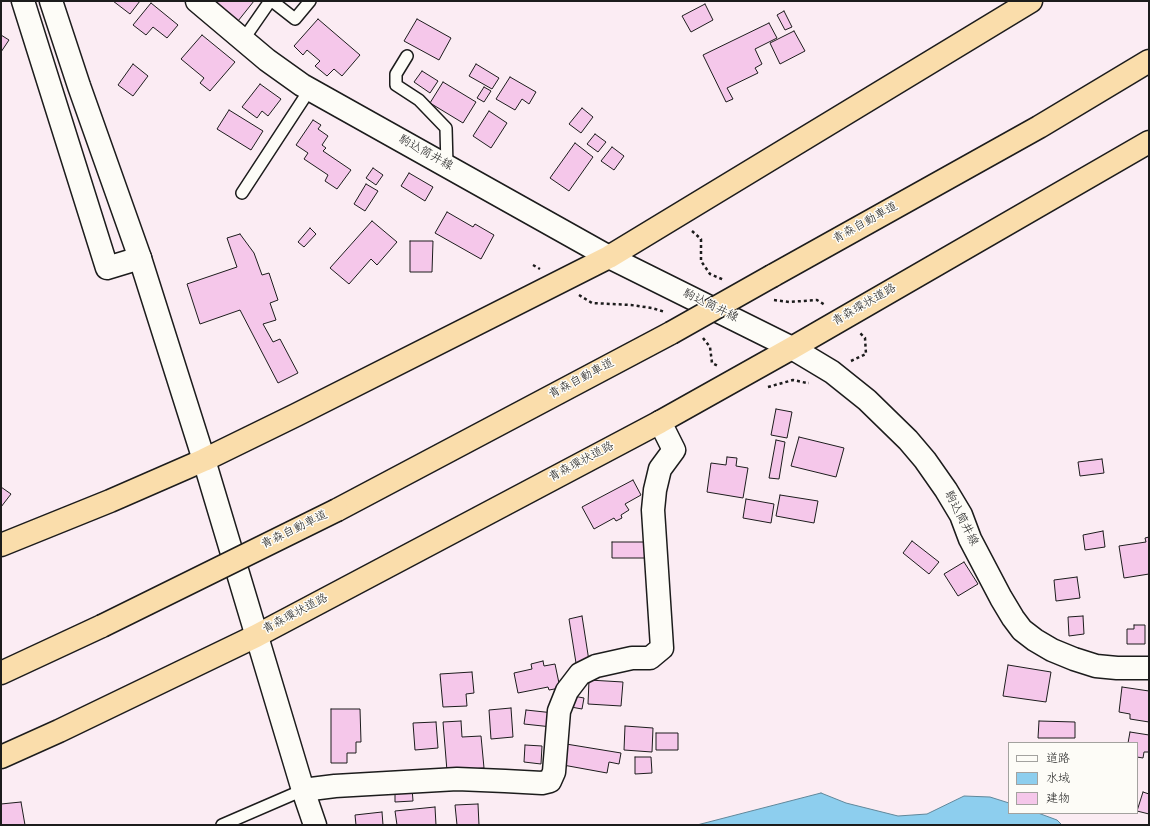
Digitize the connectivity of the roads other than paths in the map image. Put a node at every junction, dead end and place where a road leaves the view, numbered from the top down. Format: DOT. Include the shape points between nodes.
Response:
graph roads {
  1 [pos="23,1"];
  2 [pos="51,1"];
  3 [pos="197,1"];
  4 [pos="271,1"];
  5 [pos="310,1"];
  6 [pos="1031,1"];
  7 [pos="243,40"];
  8 [pos="407,56"];
  9 [pos="1149,61"];
  10 [pos="79,86"];
  11 [pos="310,89"];
  12 [pos="52,93"];
  13 [pos="1149,142"];
  14 [pos="447,166"];
  15 [pos="242,193"];
  16 [pos="609,257"];
  17 [pos="140,258"];
  18 [pos="792,348"];
  19 [pos="660,422"];
  20 [pos="204,460"];
  21 [pos="1,545"];
  22 [pos="256,636"];
  23 [pos="1149,668"];
  24 [pos="1,673"];
  25 [pos="1,757"];
  26 [pos="303,790"];
  27 [pos="222,825"];
  28 [pos="315,825"];
  1 -- 12 [label="street"];
  2 -- 10 [label="street"];
  3 -- 7 [label="street, 駒込筒井線"];
  4 -- 5 [label="lane" via="295,19"];
  4 -- 7 [label="lane"];
  6 -- 16 [label="highway"];
  7 -- 11 [label="street, 駒込筒井線"];
  8 -- 14 [label="lane" via="396,74 396,85 419,100 446,128"];
  9 -- 24 [label="highway, 青森自動車道, bridge" via="1039,127 671,333 337,510"];
  10 -- 12 [label="street"];
  10 -- 17 [label="street"];
  11 -- 14 [label="street, 駒込筒井線"];
  11 -- 15 [label="lane"];
  12 -- 17 [label="street" via="107,268"];
  13 -- 18 [label="highway, 青森環状道路"];
  14 -- 16 [label="street, 駒込筒井線"];
  16 -- 18 [label="street, 駒込筒井線"];
  16 -- 20 [label="highway"];
  17 -- 20 [label="street"];
  18 -- 19 [label="highway, 青森環状道路"];
  18 -- 23 [label="street, 駒込筒井線" via="832,372 867,400 925,460 961,515 970,539 1000,598 1022,630 1052,650 1096,666"];
  19 -- 22 [label="highway, 青森環状道路"];
  19 -- 26 [label="street" via="674,450 660,469 653,510 662,648 650,658 632,658 596,666 580,674 567,691 559,711 554,772 550,781 542,784 457,779"];
  20 -- 21 [label="highway"];
  20 -- 22 [label="street"];
  22 -- 25 [label="highway, 青森環状道路"];
  22 -- 26 [label="street"];
  26 -- 27 [label="lane"];
  26 -- 28 [label="street"];
}
